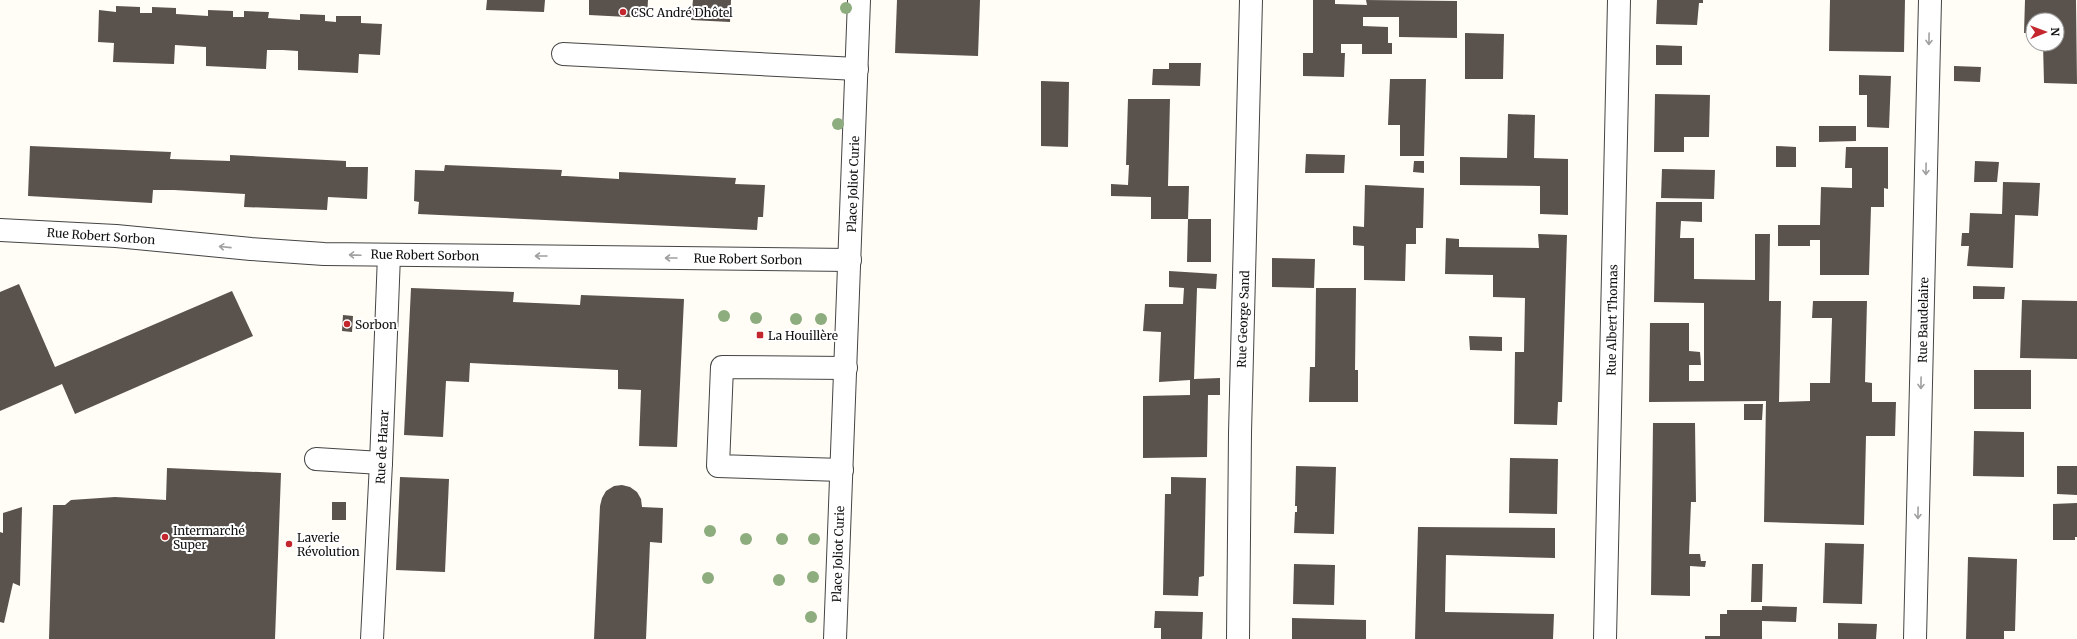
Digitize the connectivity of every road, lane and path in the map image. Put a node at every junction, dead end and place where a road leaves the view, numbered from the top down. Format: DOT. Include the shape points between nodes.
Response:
graph roads {
  1 [pos="859,0"];
  2 [pos="1251,0"];
  3 [pos="1619,0"];
  4 [pos="1930,0"];
  5 [pos="563,54"];
  6 [pos="857,69"];
  7 [pos="0,230"];
  8 [pos="390,256"];
  9 [pos="850,260"];
  10 [pos="846,368"];
  11 [pos="316,459"];
  12 [pos="381,464"];
  13 [pos="842,470"];
  14 [pos="372,639"];
  15 [pos="835,639"];
  16 [pos="1238,639"];
  17 [pos="1605,639"];
  18 [pos="1915,639"];
  1 -- 6 [label="street, Place Joliot Curie"];
  2 -- 16 [label="street, Rue George Sand" via="1240,433"];
  3 -- 17 [label="street, Rue Albert Thomas"];
  4 -- 18 [label="street, Rue Baudelaire, one-way"];
  5 -- 6 [label="street"];
  6 -- 9 [label="street, Place Joliot Curie"];
  8 -- 7 [label="street, Rue Robert Sorbon, one-way" via="258,250 116,236"];
  9 -- 8 [label="street, Rue Robert Sorbon, one-way"];
  8 -- 12 [label="street, Rue de Harar"];
  9 -- 10 [label="street, Place Joliot Curie"];
  10 -- 13 [label="street, Place Joliot Curie"];
  10 -- 13 [label="street" via="722,367 718,466"];
  11 -- 12 [label="street"];
  12 -- 14 [label="street, Rue de Harar"];
  13 -- 15 [label="street, Place Joliot Curie"];
}
